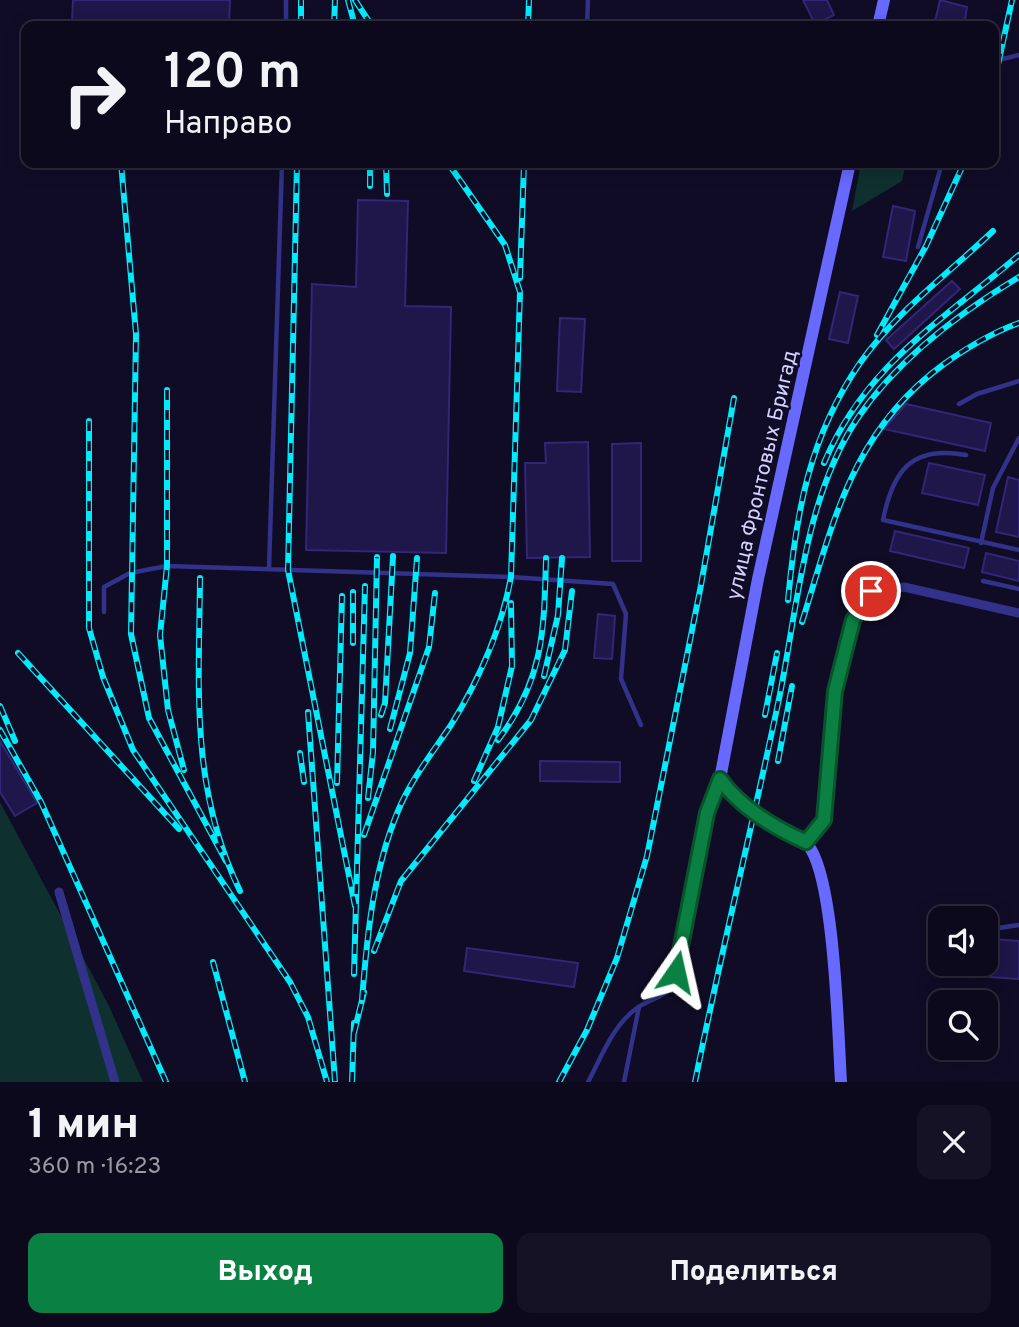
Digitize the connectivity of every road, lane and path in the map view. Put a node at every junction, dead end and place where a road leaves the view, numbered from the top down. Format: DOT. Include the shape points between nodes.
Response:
graph roads {
  1 [pos="286,0"];
  2 [pos="588,0"];
  3 [pos="884,0"];
  4 [pos="286,21"];
  5 [pos="587,21"];
  6 [pos="879,21"];
  7 [pos="1019,55"];
  8 [pos="999,60"];
  9 [pos="282,168"];
  10 [pos="849,168"];
  11 [pos="941,168"];
  12 [pos="918,247"];
  13 [pos="1019,382"];
  14 [pos="959,404"];
  15 [pos="1019,438"];
  16 [pos="966,455"];
  17 [pos="981,543"];
  18 [pos="1019,550"];
  19 [pos="269,568"];
  20 [pos="983,581"];
  21 [pos="1019,589"];
  22 [pos="104,612"];
  23 [pos="1019,613"];
  24 [pos="641,725"];
  25 [pos="720,779"];
  26 [pos="806,842"];
  27 [pos="59,892"];
  28 [pos="1019,925"];
  29 [pos="998,928"];
  30 [pos="640,1006"];
  31 [pos="115,1082"];
  32 [pos="588,1082"];
  33 [pos="624,1082"];
  34 [pos="841,1082"];
  1 -- 4 [label="lane"];
  2 -- 5 [label="lane"];
  3 -- 6 [label="main road"];
  7 -- 8 [label="lane"];
  9 -- 19 [label="lane"];
  10 -- 25 [label="main road, улица Фронтовых Бригад" via="758,579"];
  11 -- 12 [label="lane"];
  13 -- 14 [label="lane"];
  15 -- 17 [label="lane" via="993,488"];
  16 -- 17 [label="lane" via="943,451 907,463 894,480 883,520"];
  17 -- 18 [label="lane"];
  19 -- 22 [label="lane" via="167,566 130,573 104,587"];
  19 -- 24 [label="lane" via="613,584 626,614 621,680"];
  20 -- 21 [label="lane"];
  23 -- 26 [label="street" via="904,587 871,591 853,620 835,691 824,820"];
  25 -- 26 [label="main road" via="730,794"];
  25 -- 30 [label="lane" via="707,813 670,989 660,999"];
  26 -- 34 [label="main road" via="824,878 830,917"];
  27 -- 31 [label="street"];
  28 -- 29 [label="lane"];
  30 -- 32 [label="lane" via="621,1022"];
  30 -- 33 [label="lane"];
}
